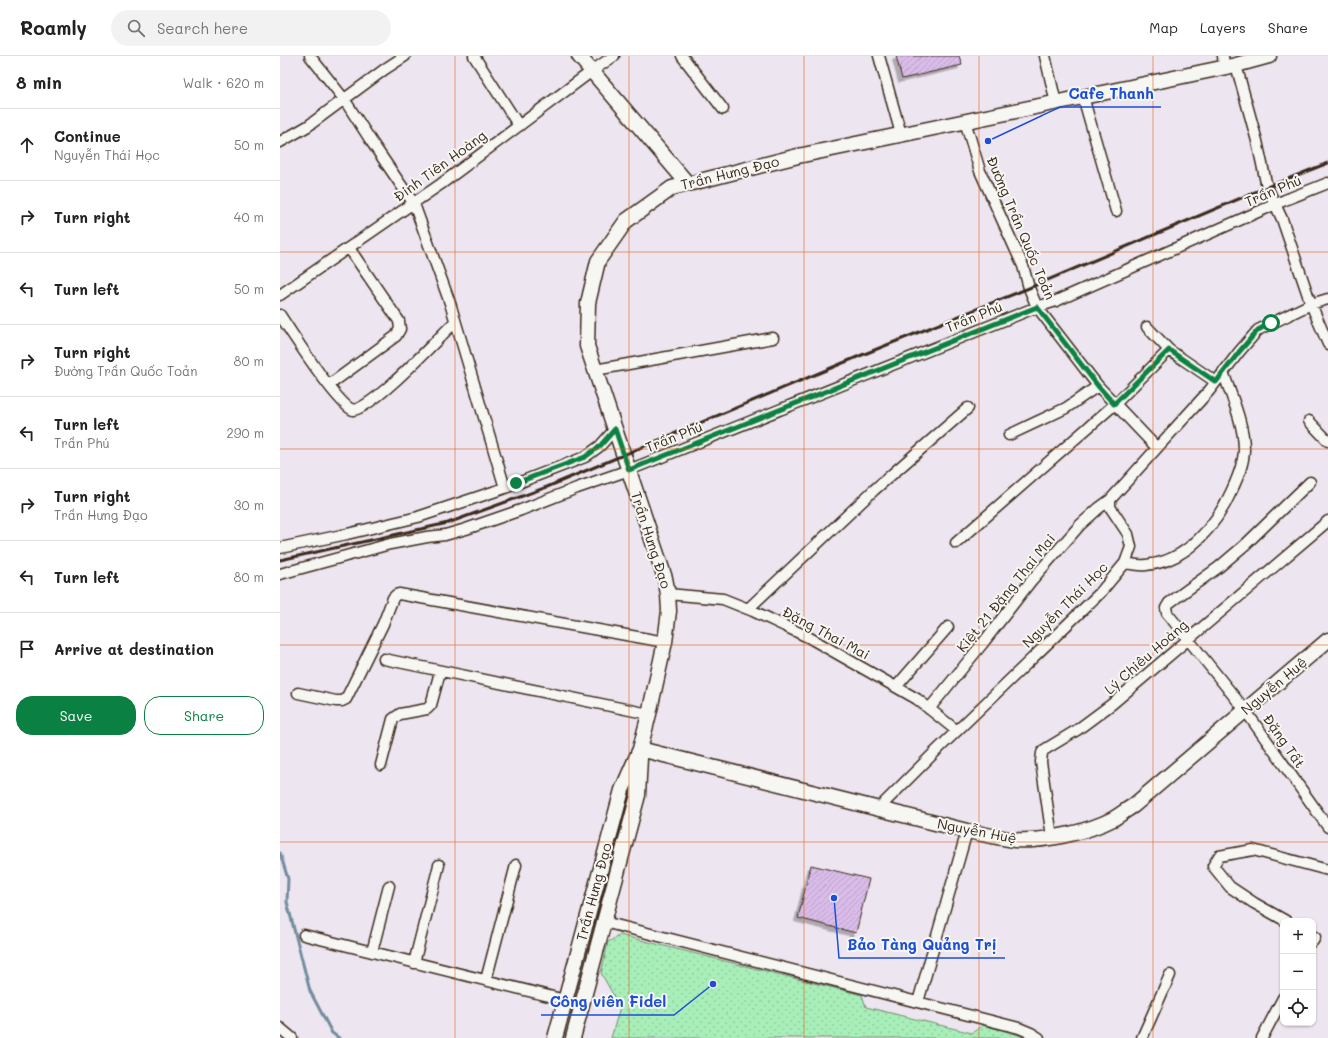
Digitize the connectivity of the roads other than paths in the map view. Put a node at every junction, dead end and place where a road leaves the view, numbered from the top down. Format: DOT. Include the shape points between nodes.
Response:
graph roads {
  1 [pos="310,56"];
  2 [pos="405,56"];
  3 [pos="474,56"];
  4 [pos="579,56"];
  5 [pos="614,56"];
  6 [pos="682,56"];
  7 [pos="879,56"];
  8 [pos="1045,56"];
  9 [pos="1269,56"];
  10 [pos="1228,63"];
  11 [pos="592,71"];
  12 [pos="1083,97"];
  13 [pos="344,99"];
  14 [pos="1056,103"];
  15 [pos="723,109"];
  16 [pos="965,121"];
  17 [pos="519,126"];
  18 [pos="901,134"];
  19 [pos="280,142"];
  20 [pos="1328,183"];
  21 [pos="688,184"];
  22 [pos="414,204"];
  23 [pos="1275,204"];
  24 [pos="1116,211"];
  25 [pos="349,248"];
  26 [pos="280,295"];
  27 [pos="1328,299"];
  28 [pos="1311,304"];
  29 [pos="1037,307"];
  30 [pos="280,315"];
  31 [pos="455,322"];
  32 [pos="1146,327"];
  33 [pos="773,338"];
  34 [pos="1328,344"];
  35 [pos="1169,350"];
  36 [pos="595,370"];
  37 [pos="1223,372"];
  38 [pos="1216,382"];
  39 [pos="329,385"];
  40 [pos="1098,386"];
  41 [pos="1114,404"];
  42 [pos="968,408"];
  43 [pos="1309,421"];
  44 [pos="615,429"];
  45 [pos="1009,435"];
  46 [pos="1328,441"];
  47 [pos="1156,448"];
  48 [pos="629,470"];
  49 [pos="1310,482"];
  50 [pos="505,488"];
  51 [pos="1110,500"];
  52 [pos="1328,521"];
  53 [pos="956,543"];
  54 [pos="280,548"];
  55 [pos="1125,563"];
  56 [pos="280,574"];
  57 [pos="668,594"];
  58 [pos="748,609"];
  59 [pos="948,628"];
  60 [pos="1188,639"];
  61 [pos="1328,640"];
  62 [pos="664,642"];
  63 [pos="384,659"];
  64 [pos="440,672"];
  65 [pos="896,687"];
  66 [pos="298,693"];
  67 [pos="929,709"];
  68 [pos="1245,710"];
  69 [pos="649,714"];
  70 [pos="957,731"];
  71 [pos="640,749"];
  72 [pos="381,765"];
  73 [pos="878,809"];
  74 [pos="1328,827"];
  75 [pos="967,831"];
  76 [pos="1052,837"];
  77 [pos="439,865"];
  78 [pos="516,865"];
  79 [pos="1328,870"];
  80 [pos="390,886"];
  81 [pos="1281,918"];
  82 [pos="604,922"];
  83 [pos="304,936"];
  84 [pos="372,952"];
  85 [pos="414,963"];
  86 [pos="1170,975"];
  87 [pos="486,980"];
  88 [pos="565,1000"];
  89 [pos="918,1002"];
  90 [pos="1280,1004"];
  91 [pos="280,1028"];
  92 [pos="292,1038"];
  93 [pos="555,1038"];
  94 [pos="573,1038"];
  95 [pos="1039,1038"];
  96 [pos="1142,1038"];
  97 [pos="1262,1038"];
  1 -- 13 [label="street"];
  2 -- 13 [label="street"];
  3 -- 17 [label="street"];
  4 -- 11 [label="street"];
  5 -- 11 [label="street, Đinh Tiên Hoàng"];
  6 -- 15 [label="street"];
  7 -- 18 [label="street"];
  8 -- 14 [label="street"];
  9 -- 10 [label="street, Trần Hưng Đạo"];
  10 -- 12 [label="street, Trần Hưng Đạo"];
  10 -- 23 [label="street" via="1257,141 1267,187"];
  11 -- 17 [label="street, Đinh Tiên Hoàng"];
  11 -- 21 [label="street"];
  12 -- 14 [label="street, Trần Hưng Đạo"];
  12 -- 24 [label="street"];
  13 -- 19 [label="street" via="308,126"];
  13 -- 22 [label="street"];
  14 -- 16 [label="street, Trần Hưng Đạo"];
  16 -- 18 [label="street, Trần Hưng Đạo"];
  16 -- 29 [label="street, Đường Trần Quốc Toản" via="980,171 1023,266"];
  17 -- 22 [label="street, Đinh Tiên Hoàng"];
  18 -- 21 [label="street, Trần Hưng Đạo" via="798,156"];
  20 -- 23 [label="street, Trần Phú"];
  21 -- 36 [label="street, Trần Hưng Đạo" via="672,188 626,220 598,260 587,310 587,346"];
  22 -- 25 [label="street, Đinh Tiên Hoàng"];
  22 -- 31 [label="street"];
  23 -- 28 [label="street"];
  23 -- 29 [label="street, Trần Phú" via="1056,301"];
  25 -- 26 [label="street, Đinh Tiên Hoàng"];
  25 -- 39 [label="street" via="399,321 400,329 396,336"];
  27 -- 28 [label="street"];
  28 -- 34 [label="street"];
  28 -- 37 [label="street" via="1258,330"];
  29 -- 40 [label="street, Đường Trần Quốc Toản"];
  29 -- 48 [label="street, Trần Phú"];
  30 -- 39 [label="street"];
  31 -- 39 [label="street" via="383,391 356,410 346,406"];
  31 -- 50 [label="street"];
  32 -- 35 [label="street"];
  33 -- 36 [label="street"];
  35 -- 38 [label="street"];
  35 -- 41 [label="street"];
  36 -- 44 [label="street, Trần Hưng Đạo"];
  37 -- 38 [label="street"];
  37 -- 55 [label="street" via="1238,416 1244,452 1241,468 1223,509 1202,536 1176,556 1146,565"];
  38 -- 47 [label="street"];
  40 -- 41 [label="street, Đường Trần Quốc Toản"];
  40 -- 45 [label="street" via="1066,408"];
  41 -- 47 [label="street, Đường Trần Quốc Toản"];
  41 -- 53 [label="street"];
  42 -- 58 [label="street" via="874,490"];
  43 -- 46 [label="street"];
  44 -- 48 [label="street, Trần Hưng Đạo"];
  44 -- 50 [label="street" via="600,446 585,457"];
  47 -- 51 [label="street"];
  48 -- 56 [label="street, Trần Phú" via="466,529 390,544"];
  48 -- 57 [label="street, Trần Hưng Đạo"];
  49 -- 60 [label="street, Đặng Tất" via="1246,544 1169,603 1167,613"];
  50 -- 54 [label="street" via="418,517"];
  51 -- 55 [label="street, Nguyễn Thái Học" via="1110,507 1128,534 1131,547"];
  51 -- 67 [label="street, Kiệt 21 Đặng Thai Mai" via="1080,524"];
  52 -- 60 [label="street, Lý Chiêu Hoàng"];
  55 -- 70 [label="street, Nguyễn Thái Học" via="1100,593"];
  57 -- 58 [label="street, Đặng Thai Mai" via="723,599"];
  57 -- 62 [label="street, Trần Hưng Đạo" via="670,611"];
  58 -- 65 [label="street, Đặng Thai Mai" via="808,637"];
  59 -- 65 [label="street"];
  60 -- 68 [label="street, Đặng Tất"];
  60 -- 76 [label="street, Lý Chiêu Hoàng" via="1096,717 1044,750 1041,762"];
  61 -- 68 [label="street, Nguyễn Huệ"];
  62 -- 66 [label="street" via="399,594 393,598 346,699 336,701"];
  62 -- 69 [label="street, Trần Hưng Đạo"];
  63 -- 64 [label="street"];
  64 -- 69 [label="street"];
  64 -- 72 [label="street" via="431,705 427,709 400,714 393,718"];
  65 -- 67 [label="street, Đặng Thai Mai"];
  67 -- 70 [label="street, Đặng Thai Mai"];
  68 -- 74 [label="street, Đặng Tất"];
  68 -- 76 [label="street, Nguyễn Huệ" via="1133,806 1087,830"];
  69 -- 71 [label="street, Trần Hưng Đạo"];
  70 -- 73 [label="street, Nguyễn Thái Học"];
  71 -- 73 [label="street, Nguyễn Huệ"];
  71 -- 82 [label="street, Trần Hưng Đạo" via="638,795"];
  71 -- 88 [label="street, Trần Hưng Đạo" via="622,790"];
  73 -- 75 [label="street, Nguyễn Huệ"];
  75 -- 76 [label="street, Nguyễn Huệ" via="1016,840"];
  75 -- 89 [label="street"];
  77 -- 85 [label="street"];
  78 -- 87 [label="street"];
  79 -- 81 [label="street" via="1252,850 1218,856 1213,866 1230,887"];
  80 -- 84 [label="street"];
  82 -- 89 [label="street"];
  82 -- 94 [label="street, Trần Hưng Đạo"];
  83 -- 84 [label="street"];
  84 -- 85 [label="street"];
  85 -- 87 [label="street"];
  86 -- 96 [label="street"];
  87 -- 88 [label="street"];
  88 -- 93 [label="street, Trần Hưng Đạo"];
  89 -- 95 [label="street" via="1019,1028"];
  90 -- 97 [label="street"];
  91 -- 92 [label="street"];
}
